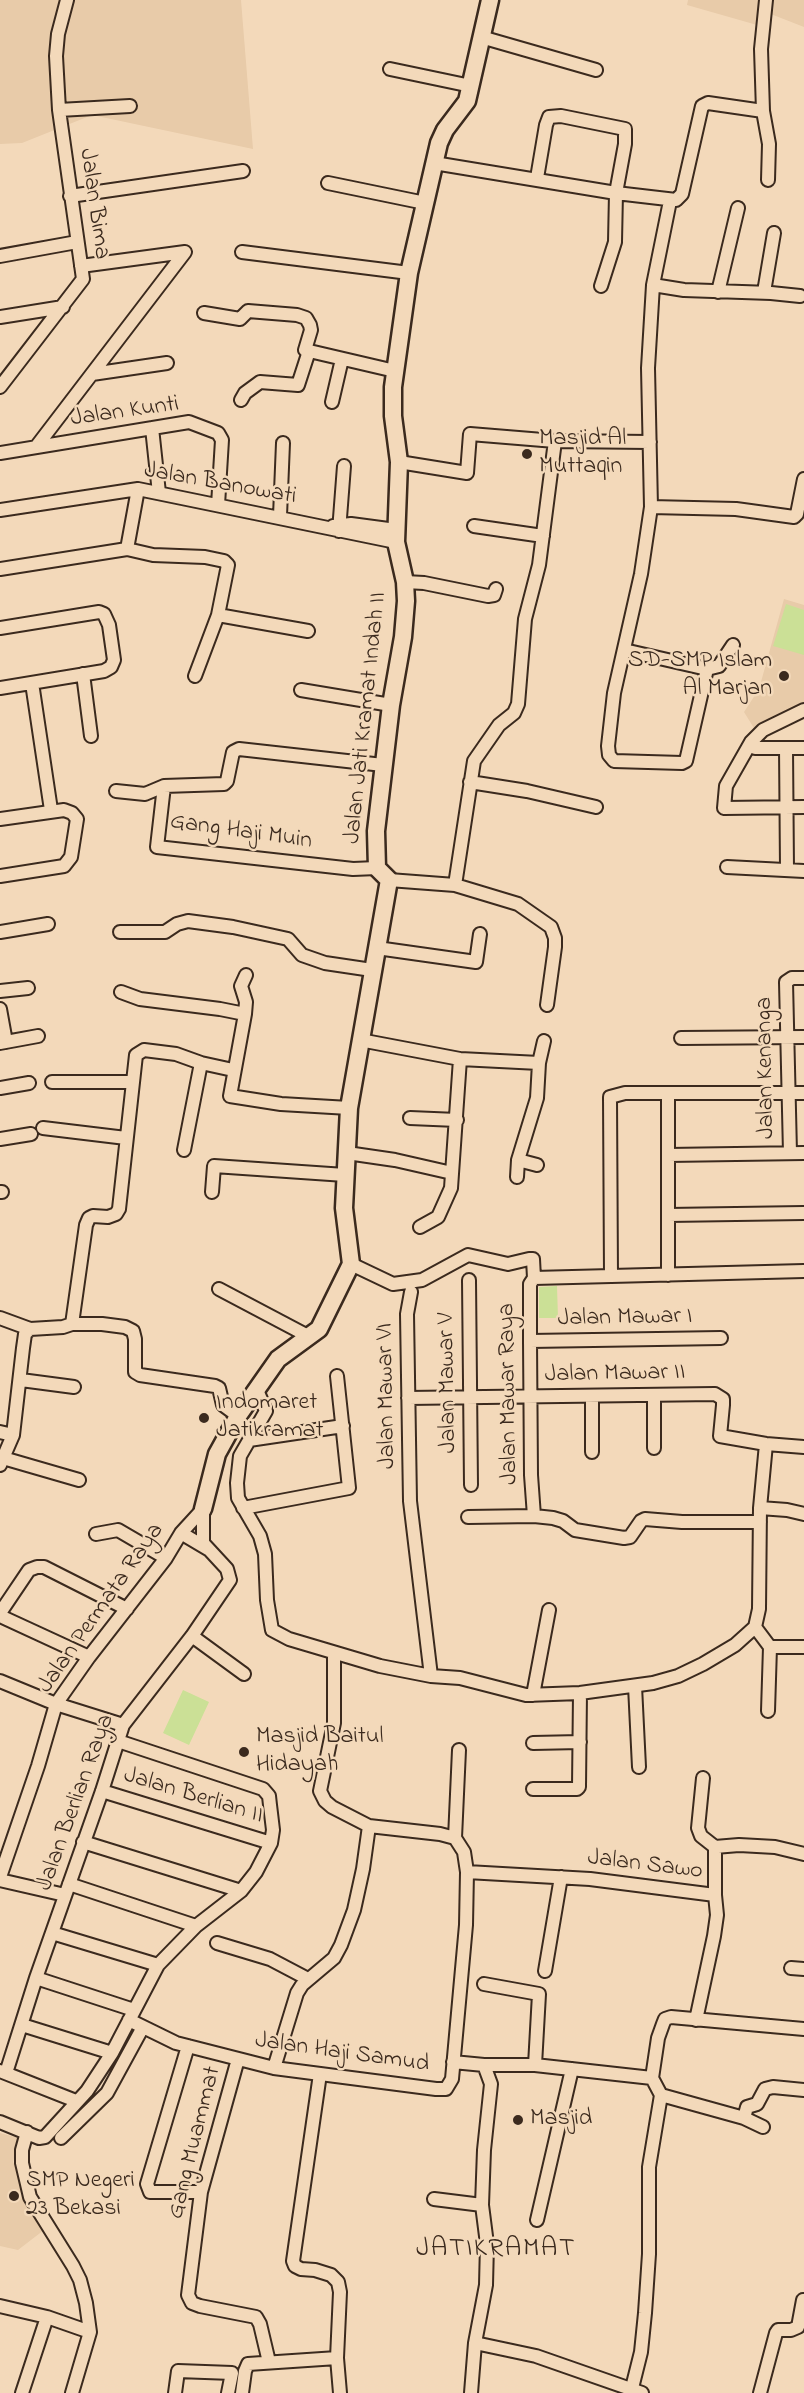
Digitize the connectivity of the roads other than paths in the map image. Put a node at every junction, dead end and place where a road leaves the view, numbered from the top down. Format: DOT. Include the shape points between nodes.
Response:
graph roads {
  1 [pos="67,0"];
  2 [pos="490,0"];
  3 [pos="766,0"];
  4 [pos="481,37"];
  5 [pos="390,69"];
  6 [pos="596,70"];
  7 [pos="471,86"];
  8 [pos="130,106"];
  9 [pos="59,110"];
  10 [pos="763,111"];
  11 [pos="434,163"];
  12 [pos="243,171"];
  13 [pos="537,178"];
  14 [pos="768,180"];
  15 [pos="328,183"];
  16 [pos="616,193"];
  17 [pos="70,196"];
  18 [pos="670,201"];
  19 [pos="425,203"];
  20 [pos="738,208"];
  21 [pos="774,233"];
  22 [pos="77,242"];
  23 [pos="242,252"];
  24 [pos="0,256"];
  25 [pos="81,266"];
  26 [pos="409,273"];
  27 [pos="601,285"];
  28 [pos="652,285"];
  29 [pos="718,292"];
  30 [pos="764,292"];
  31 [pos="800,296"];
  32 [pos="63,307"];
  33 [pos="204,313"];
  34 [pos="0,317"];
  35 [pos="309,351"];
  36 [pos="342,359"];
  37 [pos="167,363"];
  38 [pos="395,371"];
  39 [pos="92,374"];
  40 [pos="2,383"];
  41 [pos="242,400"];
  42 [pos="332,402"];
  43 [pos="152,428"];
  44 [pos="555,441"];
  45 [pos="650,442"];
  46 [pos="284,443"];
  47 [pos="36,447"];
  48 [pos="0,453"];
  49 [pos="399,462"];
  50 [pos="344,466"];
  51 [pos="804,479"];
  52 [pos="138,489"];
  53 [pos="159,493"];
  54 [pos="218,505"];
  55 [pos="651,507"];
  56 [pos="0,510"];
  57 [pos="280,516"];
  58 [pos="474,526"];
  59 [pos="340,529"];
  60 [pos="396,536"];
  61 [pos="543,536"];
  62 [pos="127,549"];
  63 [pos="0,568"];
  64 [pos="405,582"];
  65 [pos="496,589"];
  66 [pos="218,615"];
  67 [pos="0,628"];
  68 [pos="308,631"];
  69 [pos="733,645"];
  70 [pos="624,650"];
  71 [pos="707,669"];
  72 [pos="83,674"];
  73 [pos="195,676"];
  74 [pos="32,683"];
  75 [pos="0,688"];
  76 [pos="301,690"];
  77 [pos="391,705"];
  78 [pos="804,710"];
  79 [pos="91,736"];
  80 [pos="755,748"];
  81 [pos="786,748"];
  82 [pos="804,748"];
  83 [pos="383,765"];
  84 [pos="470,782"];
  85 [pos="164,786"];
  86 [pos="116,791"];
  87 [pos="596,807"];
  88 [pos="787,807"];
  89 [pos="804,807"];
  90 [pos="51,810"];
  91 [pos="1,815"];
  92 [pos="727,867"];
  93 [pos="377,868"];
  94 [pos="787,869"];
  95 [pos="804,871"];
  96 [pos="0,876"];
  97 [pos="390,880"];
  98 [pos="455,885"];
  99 [pos="48,924"];
  100 [pos="0,932"];
  101 [pos="120,932"];
  102 [pos="480,934"];
  103 [pos="377,948"];
  104 [pos="372,970"];
  105 [pos="246,975"];
  106 [pos="804,978"];
  107 [pos="28,988"];
  108 [pos="0,991"];
  109 [pos="122,992"];
  110 [pos="547,1005"];
  111 [pos="0,1009"];
  112 [pos="245,1014"];
  113 [pos="38,1036"];
  114 [pos="787,1037"];
  115 [pos="804,1037"];
  116 [pos="681,1038"];
  117 [pos="360,1040"];
  118 [pos="544,1041"];
  119 [pos="3,1042"];
  120 [pos="460,1059"];
  121 [pos="539,1063"];
  122 [pos="201,1064"];
  123 [pos="233,1070"];
  124 [pos="52,1082"];
  125 [pos="133,1082"];
  126 [pos="29,1083"];
  127 [pos="0,1088"];
  128 [pos="788,1093"];
  129 [pos="804,1093"];
  130 [pos="668,1094"];
  131 [pos="349,1108"];
  132 [pos="410,1118"];
  133 [pos="457,1120"];
  134 [pos="43,1128"];
  135 [pos="31,1134"];
  136 [pos="126,1138"];
  137 [pos="0,1139"];
  138 [pos="184,1150"];
  139 [pos="347,1153"];
  140 [pos="790,1153"];
  141 [pos="804,1153"];
  142 [pos="668,1155"];
  143 [pos="518,1160"];
  144 [pos="537,1165"];
  145 [pos="452,1173"];
  146 [pos="345,1175"];
  147 [pos="517,1177"];
  148 [pos="212,1192"];
  149 [pos="804,1213"];
  150 [pos="668,1215"];
  151 [pos="420,1227"];
  152 [pos="351,1264"];
  153 [pos="804,1271"];
  154 [pos="668,1275"];
  155 [pos="611,1276"];
  156 [pos="534,1278"];
  157 [pos="469,1280"];
  158 [pos="219,1289"];
  159 [pos="411,1292"];
  160 [pos="0,1318"];
  161 [pos="72,1324"];
  162 [pos="30,1329"];
  163 [pos="308,1336"];
  164 [pos="720,1338"];
  165 [pos="530,1341"];
  166 [pos="337,1376"];
  167 [pos="21,1380"];
  168 [pos="74,1387"];
  169 [pos="257,1390"];
  170 [pos="654,1395"];
  171 [pos="530,1396"];
  172 [pos="592,1396"];
  173 [pos="470,1397"];
  174 [pos="408,1398"];
  175 [pos="238,1416"];
  176 [pos="343,1426"];
  177 [pos="0,1432"];
  178 [pos="13,1435"];
  179 [pos="249,1440"];
  180 [pos="766,1444"];
  181 [pos="804,1447"];
  182 [pos="654,1448"];
  183 [pos="592,1452"];
  184 [pos="1,1461"];
  185 [pos="79,1480"];
  186 [pos="471,1485"];
  187 [pos="243,1508"];
  188 [pos="760,1508"];
  189 [pos="203,1509"];
  190 [pos="804,1514"];
  191 [pos="534,1516"];
  192 [pos="468,1517"];
  193 [pos="760,1522"];
  194 [pos="181,1533"];
  195 [pos="96,1534"];
  196 [pos="210,1550"];
  197 [pos="166,1558"];
  198 [pos="127,1609"];
  199 [pos="549,1610"];
  200 [pos="0,1615"];
  201 [pos="755,1627"];
  202 [pos="192,1636"];
  203 [pos="770,1647"];
  204 [pos="804,1647"];
  205 [pos="334,1653"];
  206 [pos="89,1657"];
  207 [pos="244,1674"];
  208 [pos="431,1676"];
  209 [pos="0,1681"];
  210 [pos="635,1686"];
  211 [pos="579,1693"];
  212 [pos="533,1695"];
  213 [pos="56,1704"];
  214 [pos="768,1711"];
  215 [pos="123,1725"];
  216 [pos="118,1741"];
  217 [pos="580,1742"];
  218 [pos="533,1743"];
  219 [pos="459,1750"];
  220 [pos="639,1767"];
  221 [pos="703,1778"];
  222 [pos="533,1789"];
  223 [pos="102,1791"];
  224 [pos="369,1826"];
  225 [pos="455,1838"];
  226 [pos="83,1842"];
  227 [pos="271,1843"];
  228 [pos="715,1847"];
  229 [pos="804,1854"];
  230 [pos="467,1872"];
  231 [pos="561,1877"];
  232 [pos="0,1878"];
  233 [pos="67,1890"];
  234 [pos="241,1891"];
  235 [pos="715,1895"];
  236 [pos="196,1926"];
  237 [pos="52,1933"];
  238 [pos="218,1943"];
  239 [pos="158,1965"];
  240 [pos="790,1968"];
  241 [pos="804,1969"];
  242 [pos="545,1971"];
  243 [pos="36,1978"];
  244 [pos="308,1979"];
  245 [pos="484,1984"];
  246 [pos="131,2015"];
  247 [pos="696,2020"];
  248 [pos="22,2025"];
  249 [pos="143,2027"];
  250 [pos="804,2029"];
  251 [pos="188,2046"];
  252 [pos="112,2053"];
  253 [pos="238,2059"];
  254 [pos="453,2062"];
  255 [pos="484,2065"];
  256 [pos="535,2065"];
  257 [pos="274,2068"];
  258 [pos="572,2069"];
  259 [pos="3,2072"];
  260 [pos="320,2074"];
  261 [pos="116,2078"];
  262 [pos="652,2078"];
  263 [pos="804,2090"];
  264 [pos="87,2091"];
  265 [pos="661,2095"];
  266 [pos="76,2101"];
  267 [pos="744,2118"];
  268 [pos="0,2122"];
  269 [pos="763,2127"];
  270 [pos="27,2132"];
  271 [pos="61,2138"];
  272 [pos="201,2192"];
  273 [pos="434,2199"];
  274 [pos="482,2205"];
  275 [pos="537,2220"];
  276 [pos="803,2300"];
  277 [pos="0,2306"];
  278 [pos="46,2317"];
  279 [pos="90,2332"];
  280 [pos="475,2343"];
  281 [pos="337,2358"];
  282 [pos="269,2362"];
  283 [pos="637,2391"];
  284 [pos="22,2393"];
  285 [pos="72,2393"];
  286 [pos="175,2393"];
  287 [pos="228,2393"];
  288 [pos="242,2393"];
  289 [pos="340,2393"];
  290 [pos="471,2393"];
  291 [pos="760,2393"];
  1 -- 9 [label="street, Jalan Bima" via="56,56"];
  2 -- 4 [label="street, Jalan Jati Kramat Indah II"];
  3 -- 10 [label="street" via="761,50"];
  4 -- 6 [label="street"];
  4 -- 7 [label="street, Jalan Jati Kramat Indah II"];
  5 -- 7 [label="street"];
  7 -- 11 [label="street, Jalan Jati Kramat Indah II" via="467,101 445,130"];
  8 -- 9 [label="street"];
  9 -- 17 [label="street, Jalan Bima"];
  10 -- 14 [label="street" via="769,144"];
  10 -- 18 [label="street" via="708,103 702,106 682,194"];
  11 -- 13 [label="street"];
  11 -- 19 [label="street, Jalan Jati Kramat Indah II"];
  12 -- 17 [label="street"];
  13 -- 16 [label="street"];
  13 -- 16 [label="street" via="549,117 617,126 627,133"];
  15 -- 19 [label="street"];
  16 -- 18 [label="street"];
  16 -- 27 [label="street" via="615,242"];
  17 -- 22 [label="street, Jalan Bima"];
  18 -- 28 [label="street"];
  19 -- 26 [label="street, Jalan Jati Kramat Indah II"];
  20 -- 29 [label="street"];
  21 -- 30 [label="street"];
  22 -- 24 [label="street"];
  22 -- 25 [label="street, Jalan Bima"];
  23 -- 26 [label="street"];
  25 -- 32 [label="street, Jalan Bima" via="81,284"];
  25 -- 39 [label="street" via="185,252"];
  26 -- 38 [label="street, Jalan Jati Kramat Indah II"];
  28 -- 29 [label="street"];
  28 -- 45 [label="street"];
  29 -- 30 [label="street"];
  30 -- 31 [label="street"];
  32 -- 34 [label="street"];
  32 -- 40 [label="street, Jalan Bima"];
  33 -- 35 [label="street" via="240,320 248,311 306,318 311,330 305,350"];
  35 -- 36 [label="street"];
  35 -- 41 [label="street" via="298,385 260,382"];
  36 -- 38 [label="street"];
  36 -- 42 [label="street"];
  37 -- 39 [label="street"];
  38 -- 49 [label="street, Jalan Jati Kramat Indah II" via="393,416"];
  39 -- 47 [label="street"];
  43 -- 47 [label="street, Jalan Kunti"];
  43 -- 53 [label="street"];
  43 -- 54 [label="street, Jalan Kunti" via="189,422 218,433 222,440"];
  44 -- 45 [label="street"];
  44 -- 49 [label="street" via="470,434 467,473"];
  44 -- 61 [label="street"];
  45 -- 55 [label="street"];
  46 -- 57 [label="street"];
  47 -- 48 [label="street, Jalan Kunti"];
  49 -- 60 [label="street, Jalan Jati Kramat Indah II"];
  50 -- 59 [label="street"];
  51 -- 55 [label="street" via="794,517 736,509"];
  52 -- 53 [label="street, Jalan Banowati"];
  52 -- 56 [label="street, Jalan Banowati"];
  52 -- 62 [label="street"];
  53 -- 54 [label="street, Jalan Banowati"];
  54 -- 57 [label="street, Jalan Banowati"];
  55 -- 70 [label="street"];
  57 -- 59 [label="street, Jalan Banowati"];
  58 -- 61 [label="street"];
  59 -- 60 [label="street, Jalan Banowati" via="351,524"];
  60 -- 64 [label="street, Jalan Jati Kramat Indah II"];
  61 -- 84 [label="street" via="525,619 518,704 474,761"];
  62 -- 63 [label="street"];
  62 -- 66 [label="street" via="224,561 228,570"];
  64 -- 65 [label="street" via="488,596 494,595"];
  64 -- 77 [label="street, Jalan Jati Kramat Indah II" via="403,637"];
  66 -- 68 [label="street"];
  66 -- 73 [label="street"];
  67 -- 72 [label="street" via="104,614 110,625 114,660 104,671"];
  69 -- 71 [label="street" via="719,666"];
  70 -- 71 [label="street"];
  70 -- 71 [label="street" via="608,746 614,761 686,761"];
  72 -- 74 [label="street"];
  72 -- 79 [label="street"];
  74 -- 75 [label="street"];
  74 -- 90 [label="street"];
  76 -- 77 [label="street"];
  77 -- 83 [label="street, Jalan Jati Kramat Indah II"];
  78 -- 88 [label="street" via="763,730 726,786 724,808"];
  80 -- 81 [label="street"];
  81 -- 82 [label="street"];
  81 -- 88 [label="street"];
  83 -- 85 [label="street" via="239,749 233,752 224,784"];
  83 -- 93 [label="street, Jalan Jati Kramat Indah II" via="376,831"];
  84 -- 87 [label="street"];
  84 -- 98 [label="street"];
  85 -- 86 [label="street" via="145,794"];
  85 -- 93 [label="street, Gang Haji Muin" via="157,847 353,869"];
  88 -- 89 [label="street"];
  88 -- 94 [label="street"];
  90 -- 91 [label="street"];
  90 -- 96 [label="street" via="64,810 77,819 71,857 64,866"];
  92 -- 94 [label="street"];
  93 -- 97 [label="street, Jalan Jati Kramat Indah II"];
  94 -- 95 [label="street"];
  97 -- 98 [label="street"];
  97 -- 103 [label="street"];
  98 -- 110 [label="street" via="518,904 550,927 555,947"];
  99 -- 100 [label="street"];
  101 -- 104 [label="street" via="165,932 188,921 233,927 288,939 302,955 325,963"];
  102 -- 103 [label="street" via="476,962"];
  103 -- 104 [label="street"];
  104 -- 117 [label="street"];
  105 -- 112 [label="street" via="242,986"];
  106 -- 114 [label="street, Jalan Kenanga" via="786,982"];
  107 -- 108 [label="street"];
  109 -- 112 [label="street" via="141,999"];
  111 -- 119 [label="street"];
  112 -- 123 [label="street"];
  113 -- 119 [label="street"];
  114 -- 115 [label="street"];
  114 -- 116 [label="street"];
  114 -- 128 [label="street, Jalan Kenanga"];
  117 -- 120 [label="street"];
  117 -- 131 [label="street"];
  118 -- 121 [label="street"];
  120 -- 121 [label="street"];
  120 -- 133 [label="street"];
  121 -- 143 [label="street" via="537,1098"];
  122 -- 123 [label="street"];
  122 -- 125 [label="street" via="176,1054 139,1051"];
  122 -- 138 [label="street"];
  123 -- 131 [label="street" via="230,1096"];
  124 -- 125 [label="street"];
  125 -- 136 [label="street"];
  126 -- 127 [label="street"];
  128 -- 129 [label="street"];
  128 -- 130 [label="street"];
  128 -- 140 [label="street, Jalan Kenanga"];
  130 -- 142 [label="street"];
  130 -- 155 [label="street" via="625,1093 610,1097"];
  131 -- 139 [label="street"];
  132 -- 133 [label="street"];
  133 -- 145 [label="street"];
  134 -- 136 [label="street"];
  135 -- 137 [label="street"];
  136 -- 161 [label="street" via="119,1209 108,1217 93,1216 86,1225"];
  139 -- 145 [label="street"];
  139 -- 146 [label="street"];
  140 -- 141 [label="street"];
  140 -- 142 [label="street"];
  142 -- 150 [label="street"];
  143 -- 144 [label="street"];
  143 -- 147 [label="street"];
  145 -- 151 [label="street" via="442,1211"];
  146 -- 148 [label="street" via="214,1166"];
  146 -- 152 [label="street" via="344,1208"];
  149 -- 150 [label="street"];
  150 -- 154 [label="street"];
  152 -- 156 [label="street" via="393,1284 422,1280 468,1255 507,1264 533,1259"];
  152 -- 163 [label="street" via="319,1329"];
  153 -- 154 [label="street, Jalan Mawar Raya"];
  154 -- 155 [label="street, Jalan Mawar Raya"];
  155 -- 156 [label="street, Jalan Mawar Raya"];
  156 -- 165 [label="street, Jalan Mawar Raya" via="530,1284"];
  157 -- 173 [label="street, Jalan Mawar V"];
  158 -- 163 [label="street"];
  159 -- 174 [label="street, Jalan Mawar VI" via="407,1314"];
  160 -- 162 [label="street"];
  161 -- 162 [label="street"];
  161 -- 175 [label="street" via="102,1324 133,1331 135,1372 215,1386 223,1405"];
  162 -- 167 [label="street" via="25,1334"];
  163 -- 169 [label="street" via="278,1359"];
  164 -- 165 [label="street, Jalan Mawar I"];
  165 -- 171 [label="street, Jalan Mawar Raya"];
  166 -- 176 [label="street"];
  167 -- 168 [label="street"];
  167 -- 178 [label="street"];
  169 -- 175 [label="street"];
  169 -- 179 [label="street" via="266,1411"];
  170 -- 172 [label="street, Jalan Mawar II"];
  170 -- 180 [label="street, Jalan Mawar II" via="715,1394 723,1399 720,1436"];
  170 -- 182 [label="street"];
  171 -- 172 [label="street, Jalan Mawar II"];
  171 -- 173 [label="street, Jalan Mawar II"];
  171 -- 191 [label="street, Jalan Mawar Raya"];
  172 -- 183 [label="street"];
  173 -- 174 [label="street, Jalan Mawar II"];
  173 -- 186 [label="street, Jalan Mawar V"];
  174 -- 208 [label="street, Jalan Mawar VI" via="410,1501"];
  175 -- 189 [label="street" via="217,1454"];
  176 -- 179 [label="street"];
  176 -- 187 [label="street" via="349,1488"];
  177 -- 178 [label="street"];
  178 -- 184 [label="street"];
  179 -- 187 [label="street" via="240,1456 237,1483"];
  180 -- 181 [label="street"];
  180 -- 188 [label="street"];
  184 -- 185 [label="street"];
  187 -- 205 [label="street" via="260,1536 265,1554 272,1630"];
  188 -- 190 [label="street"];
  188 -- 193 [label="street"];
  189 -- 194 [label="street, Jalan Permata Raya"];
  189 -- 196 [label="street, Jalan Berlian Raya" via="203,1543"];
  191 -- 192 [label="street"];
  191 -- 193 [label="street" via="563,1521 575,1530 624,1538 630,1537 645,1519"];
  193 -- 201 [label="street" via="759,1610"];
  194 -- 196 [label="street"];
  194 -- 197 [label="street, Jalan Permata Raya"];
  195 -- 197 [label="street" via="118,1530"];
  196 -- 202 [label="street, Jalan Berlian Raya" via="227,1569 230,1580"];
  197 -- 198 [label="street, Jalan Permata Raya"];
  198 -- 200 [label="street" via="37,1567 29,1570"];
  198 -- 206 [label="street, Jalan Permata Raya"];
  199 -- 212 [label="street"];
  200 -- 206 [label="street"];
  201 -- 203 [label="street"];
  201 -- 210 [label="street" via="735,1645 703,1664 678,1676"];
  202 -- 207 [label="street"];
  202 -- 215 [label="street, Jalan Berlian Raya"];
  203 -- 204 [label="street"];
  203 -- 214 [label="street"];
  205 -- 208 [label="street"];
  205 -- 224 [label="street" via="334,1723 320,1791 332,1807"];
  206 -- 213 [label="street, Jalan Permata Raya"];
  208 -- 212 [label="street" via="460,1678"];
  209 -- 213 [label="street"];
  210 -- 211 [label="street"];
  210 -- 220 [label="street"];
  211 -- 212 [label="street"];
  211 -- 217 [label="street"];
  213 -- 215 [label="street"];
  213 -- 232 [label="street, Jalan Permata Raya"];
  215 -- 216 [label="street, Jalan Berlian Raya"];
  216 -- 223 [label="street, Jalan Berlian Raya"];
  216 -- 227 [label="street" via="258,1787 269,1796"];
  217 -- 218 [label="street"];
  217 -- 222 [label="street" via="577,1789"];
  219 -- 225 [label="street"];
  221 -- 228 [label="street" via="698,1828 701,1836"];
  223 -- 226 [label="street, Jalan Berlian Raya"];
  223 -- 227 [label="street, Jalan Berlian II"];
  224 -- 225 [label="street"];
  224 -- 244 [label="street" via="356,1900 341,1945 333,1958"];
  225 -- 230 [label="street, Jalan Haji Samud" via="464,1852"];
  226 -- 233 [label="street, Jalan Berlian Raya"];
  226 -- 234 [label="street"];
  227 -- 234 [label="street"];
  228 -- 229 [label="street, Jalan Sawo" via="775,1847"];
  228 -- 235 [label="street, Jalan Sawo"];
  230 -- 231 [label="street, Jalan Sawo"];
  230 -- 254 [label="street, Jalan Haji Samud"];
  231 -- 235 [label="street, Jalan Sawo"];
  231 -- 242 [label="street"];
  232 -- 233 [label="street"];
  233 -- 236 [label="street"];
  233 -- 237 [label="street, Jalan Berlian Raya"];
  234 -- 236 [label="street"];
  235 -- 247 [label="street" via="714,1936"];
  236 -- 239 [label="street"];
  237 -- 239 [label="street"];
  237 -- 243 [label="street, Jalan Berlian Raya"];
  238 -- 244 [label="street" via="270,1959"];
  239 -- 246 [label="street"];
  240 -- 241 [label="street"];
  243 -- 246 [label="street, Jalan Haji Samud"];
  243 -- 248 [label="street, Jalan Berlian Raya"];
  244 -- 257 [label="street" via="297,1993"];
  245 -- 256 [label="street" via="539,1994"];
  246 -- 249 [label="street, Jalan Haji Samud"];
  246 -- 252 [label="street"];
  247 -- 250 [label="street"];
  247 -- 262 [label="street" via="665,2019"];
  248 -- 252 [label="street"];
  248 -- 259 [label="street, Jalan Berlian Raya"];
  249 -- 251 [label="street, Jalan Haji Samud"];
  249 -- 261 [label="street"];
  251 -- 253 [label="street, Jalan Haji Samud"];
  251 -- 272 [label="street" via="147,2184 150,2192"];
  252 -- 264 [label="street"];
  253 -- 257 [label="street, Jalan Haji Samud"];
  253 -- 272 [label="street, Gang Muammat"];
  254 -- 255 [label="street"];
  254 -- 260 [label="street, Jalan Haji Samud" via="452,2079 446,2089"];
  255 -- 256 [label="street"];
  255 -- 274 [label="street" via="491,2084"];
  256 -- 258 [label="street"];
  257 -- 260 [label="street, Jalan Haji Samud"];
  258 -- 262 [label="street"];
  258 -- 275 [label="street"];
  259 -- 266 [label="street"];
  260 -- 281 [label="street" via="293,2261 295,2266 331,2275 338,2282"];
  261 -- 264 [label="street" via="93,2095"];
  261 -- 271 [label="street" via="92,2110"];
  262 -- 265 [label="street"];
  263 -- 267 [label="street" via="765,2089 757,2104 747,2107"];
  264 -- 266 [label="street"];
  265 -- 267 [label="street"];
  265 -- 283 [label="street" via="649,2168 649,2254"];
  266 -- 270 [label="street" via="45,2137"];
  267 -- 269 [label="street"];
  268 -- 270 [label="street"];
  270 -- 279 [label="street" via="22,2163 30,2197 80,2280"];
  272 -- 282 [label="street, Gang Muammat" via="188,2295 192,2303 200,2306 256,2317"];
  273 -- 274 [label="street"];
  274 -- 280 [label="street" via="487,2244 486,2285"];
  276 -- 291 [label="street" via="798,2327 776,2333"];
  277 -- 278 [label="street"];
  278 -- 279 [label="street"];
  278 -- 284 [label="street"];
  279 -- 285 [label="street"];
  280 -- 283 [label="street" via="536,2356"];
  280 -- 290 [label="street"];
  281 -- 282 [label="street"];
  281 -- 289 [label="street"];
  282 -- 288 [label="street" via="248,2364"];
  286 -- 287 [label="street" via="178,2371 232,2373"];
}
